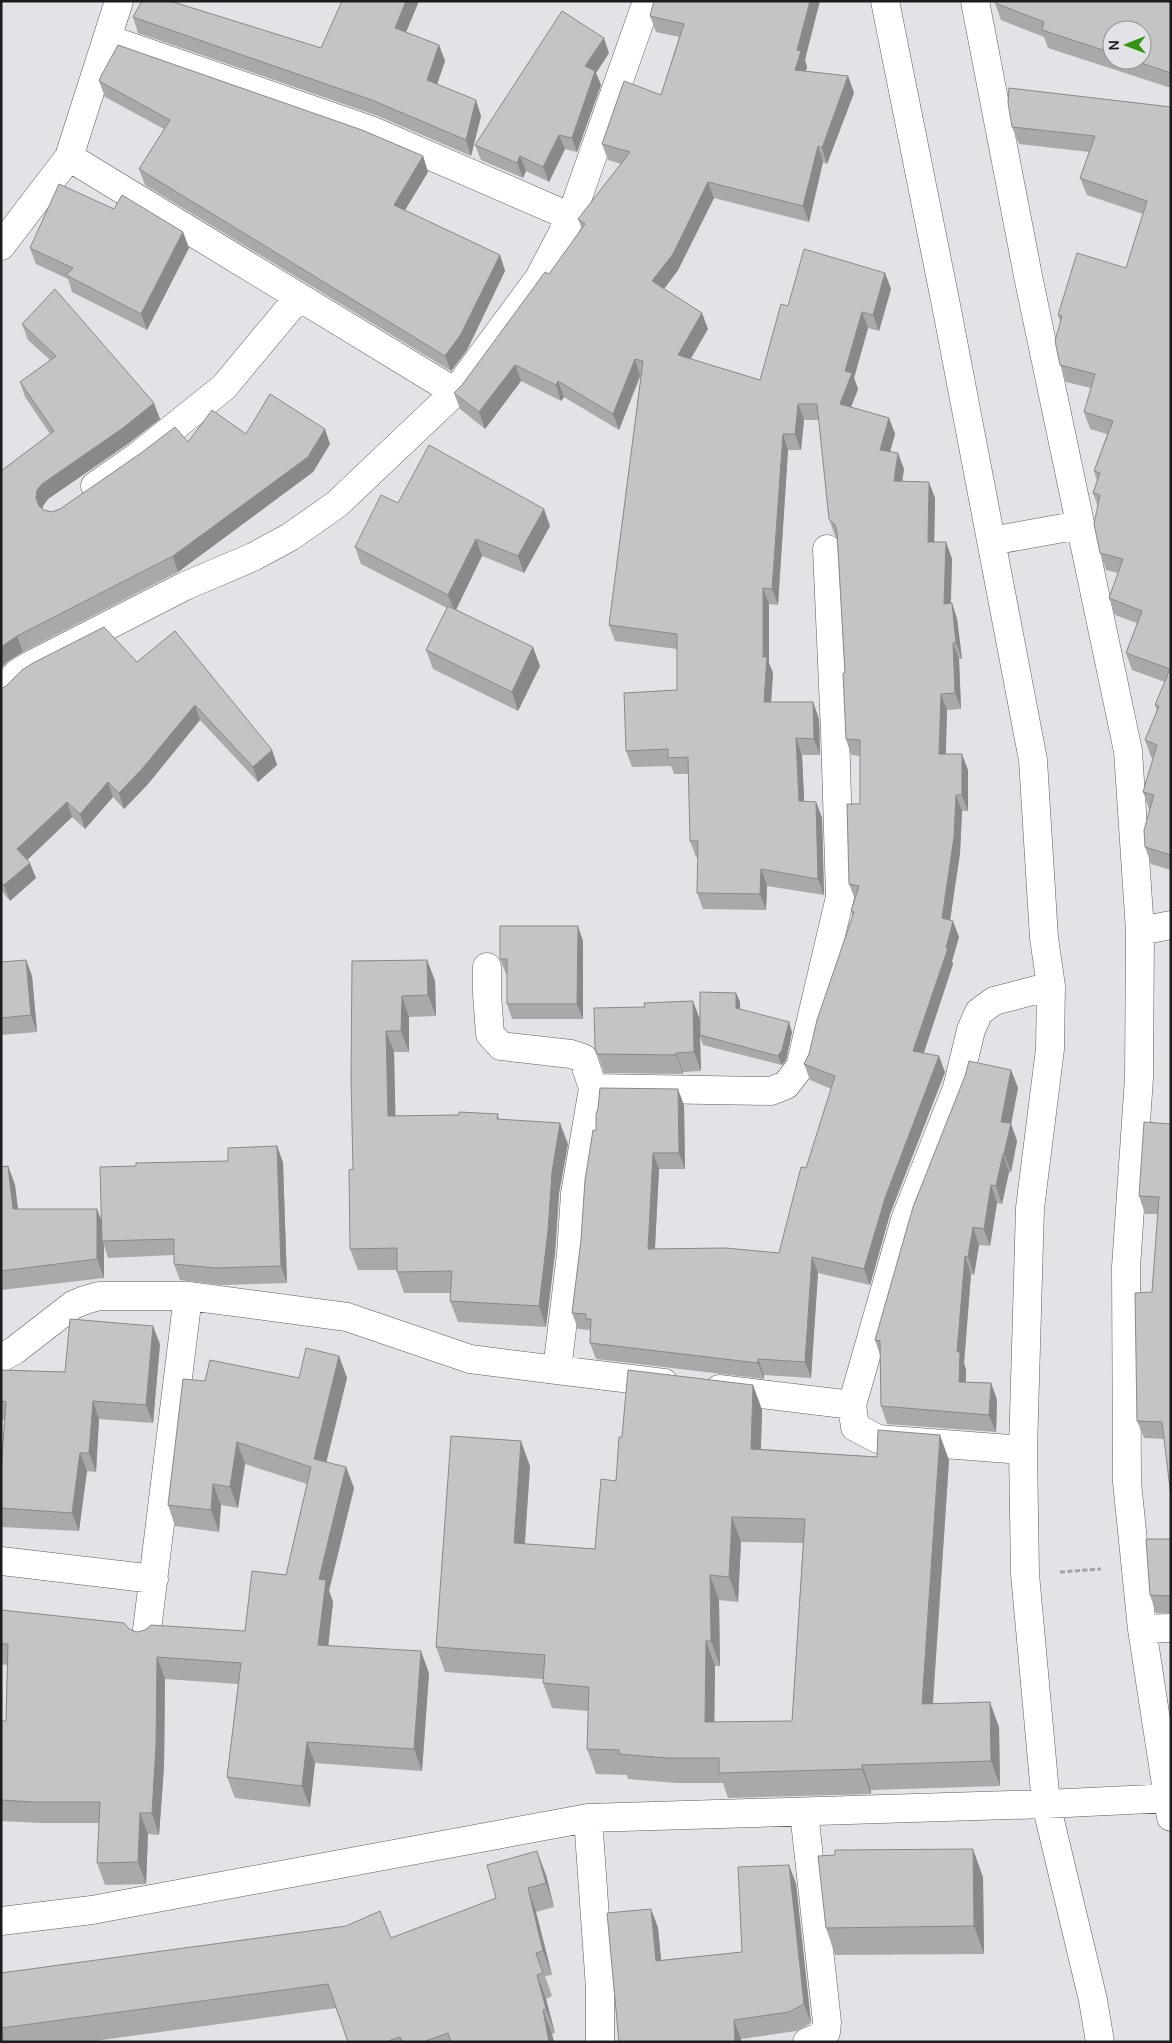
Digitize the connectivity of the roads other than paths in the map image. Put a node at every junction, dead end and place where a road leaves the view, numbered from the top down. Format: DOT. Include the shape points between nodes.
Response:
graph roads {
  1 [pos="119,1"];
  2 [pos="647,1"];
  3 [pos="885,1"];
  4 [pos="975,1"];
  5 [pos="108,39"];
  6 [pos="69,157"];
  7 [pos="571,217"];
  8 [pos="1,246"];
  9 [pos="298,298"];
  10 [pos="455,392"];
  11 [pos="73,501"];
  12 [pos="1080,525"];
  13 [pos="991,541"];
  14 [pos="827,549"];
  15 [pos="1,690"];
  16 [pos="1171,925"];
  17 [pos="1140,931"];
  18 [pos="487,967"];
  19 [pos="1050,986"];
  20 [pos="592,1088"];
  21 [pos="188,1296"];
  22 [pos="1,1358"];
  23 [pos="556,1370"];
  24 [pos="852,1405"];
  25 [pos="1023,1450"];
  26 [pos="1,1561"];
  27 [pos="154,1579"];
  28 [pos="1171,1628"];
  29 [pos="1142,1629"];
  30 [pos="146,1638"];
  31 [pos="1165,1803"];
  32 [pos="1046,1804"];
  33 [pos="804,1812"];
  34 [pos="588,1818"];
  35 [pos="1,1921"];
  36 [pos="600,2042"];
  37 [pos="807,2042"];
  38 [pos="1100,2042"];
  1 -- 5 [label="street"];
  2 -- 7 [label="street"];
  3 -- 13 [label="street"];
  4 -- 12 [label="street"];
  5 -- 6 [label="street"];
  5 -- 7 [label="street" via="373,132"];
  6 -- 8 [label="street"];
  6 -- 9 [label="street"];
  7 -- 10 [label="street" via="539,278"];
  9 -- 10 [label="street"];
  9 -- 11 [label="street" via="224,387 138,456"];
  10 -- 15 [label="street" via="337,504 290,537 185,586 31,665"];
  12 -- 13 [label="street"];
  12 -- 17 [label="street" via="1128,751"];
  13 -- 19 [label="street" via="1033,760"];
  14 -- 20 [label="street" via="840,897 800,1067 786,1085 771,1091"];
  16 -- 17 [label="street"];
  17 -- 29 [label="street" via="1139,1078 1126,1267 1130,1529"];
  18 -- 20 [label="street" via="490,1034 501,1046 583,1058"];
  19 -- 24 [label="street" via="994,1001 979,1012 957,1088 904,1220"];
  19 -- 25 [label="street" via="1050,1049 1030,1208"];
  20 -- 23 [label="street" via="575,1194"];
  21 -- 22 [label="street" via="99,1296 85,1300 73,1305"];
  21 -- 23 [label="street" via="347,1317 470,1359"];
  21 -- 27 [label="street"];
  23 -- 24 [label="street"];
  24 -- 25 [label="street" via="855,1427 878,1439"];
  25 -- 32 [label="street" via="1025,1574"];
  26 -- 27 [label="street"];
  27 -- 30 [label="street"];
  28 -- 29 [label="street"];
  29 -- 31 [label="street"];
  31 -- 32 [label="street"];
  32 -- 33 [label="street"];
  32 -- 38 [label="street" via="1091,1991"];
  33 -- 34 [label="street"];
  33 -- 37 [label="street" via="827,2022 826,2032"];
  34 -- 35 [label="street" via="92,1910"];
  34 -- 36 [label="street" via="600,1988"];
}
